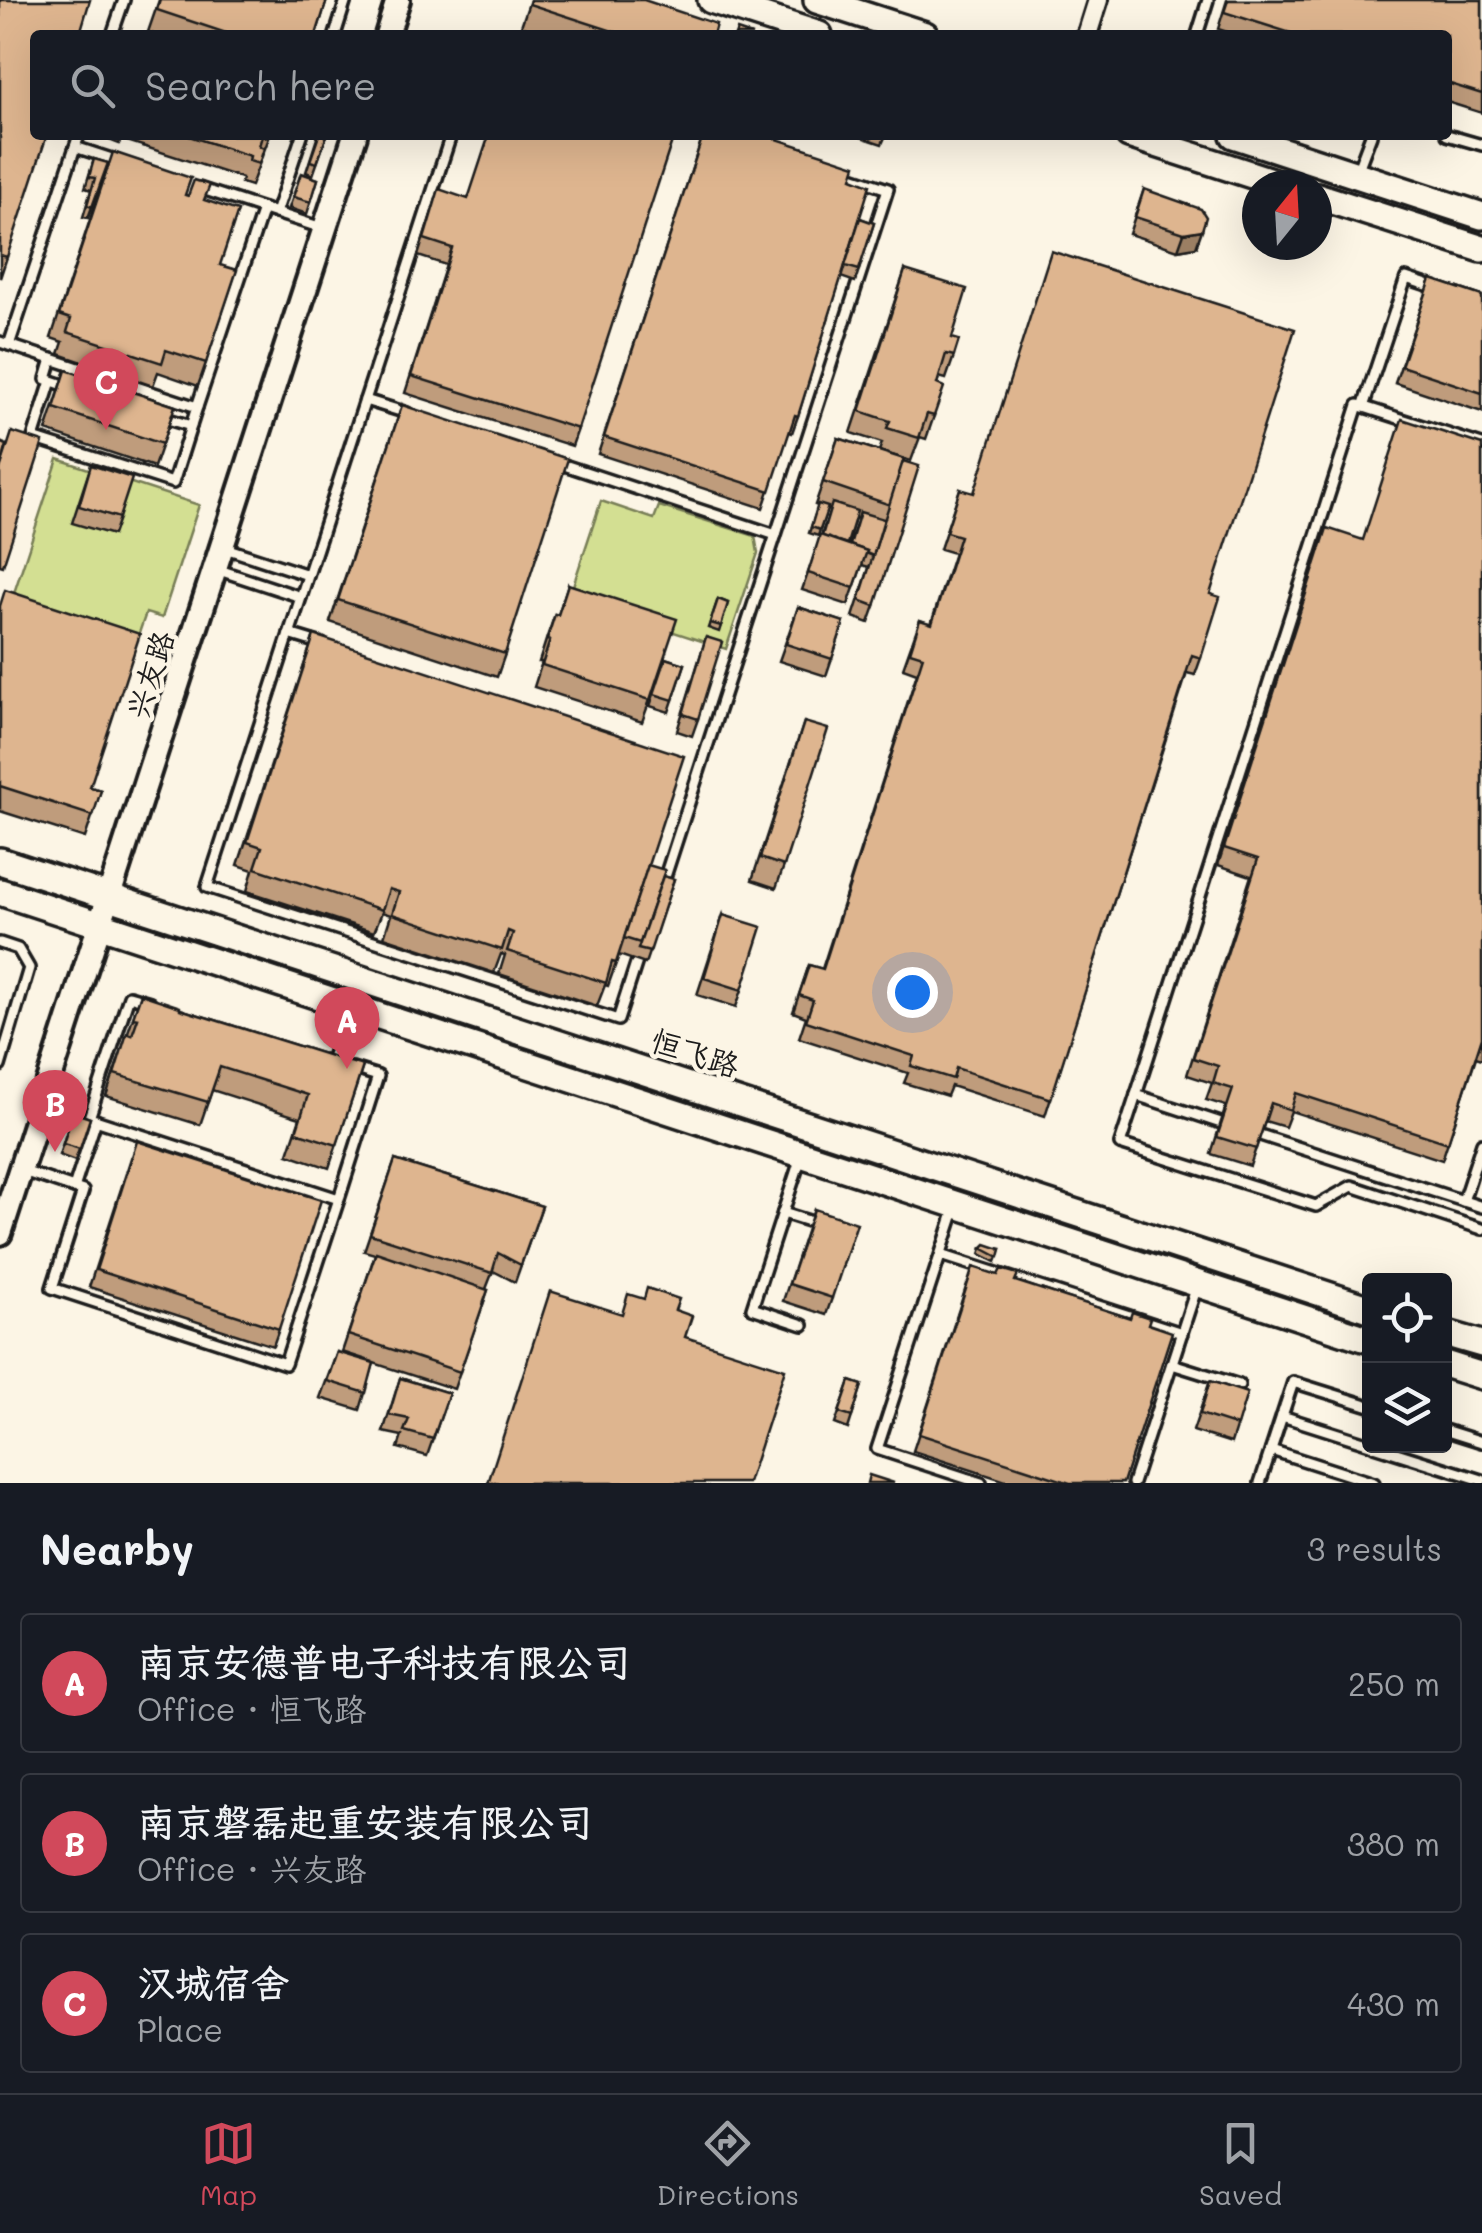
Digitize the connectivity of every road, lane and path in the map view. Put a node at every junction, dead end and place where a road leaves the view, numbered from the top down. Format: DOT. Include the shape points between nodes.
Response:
graph roads {
  1 [pos="124,0"];
  2 [pos="346,0"];
  3 [pos="398,0"];
  4 [pos="711,0"];
  5 [pos="817,0"];
  6 [pos="1098,0"];
  7 [pos="1208,0"];
  8 [pos="114,30"];
  9 [pos="337,30"];
  10 [pos="389,30"];
  11 [pos="804,30"];
  12 [pos="910,30"];
  13 [pos="1089,30"];
  14 [pos="1199,30"];
  15 [pos="1452,137"];
  16 [pos="78,140"];
  17 [pos="300,140"];
  18 [pos="353,140"];
  19 [pos="448,140"];
  20 [pos="1144,140"];
  21 [pos="1250,140"];
  22 [pos="1369,140"];
  23 [pos="1482,146"];
  24 [pos="76,147"];
  25 [pos="132,165"];
  26 [pos="832,171"];
  27 [pos="1242,172"];
  28 [pos="1356,174"];
  29 [pos="188,184"];
  30 [pos="1332,201"];
  31 [pos="262,209"];
  32 [pos="276,213"];
  33 [pos="1482,216"];
  34 [pos="325,229"];
  35 [pos="1482,249"];
  36 [pos="1452,293"];
  37 [pos="4,343"];
  38 [pos="52,359"];
  39 [pos="51,381"];
  40 [pos="86,392"];
  41 [pos="365,400"];
  42 [pos="197,406"];
  43 [pos="1363,407"];
  44 [pos="156,415"];
  45 [pos="421,418"];
  46 [pos="191,426"];
  47 [pos="1482,445"];
  48 [pos="552,461"];
  49 [pos="776,535"];
  50 [pos="220,558"];
  51 [pos="308,575"];
  52 [pos="301,597"];
  53 [pos="289,634"];
  54 [pos="326,646"];
  55 [pos="682,760"];
  56 [pos="701,766"];
  57 [pos="0,860"];
  58 [pos="661,888"];
  59 [pos="0,892"];
  60 [pos="111,898"];
  61 [pos="101,926"];
  62 [pos="0,943"];
  63 [pos="638,961"];
  64 [pos="349,1007"];
  65 [pos="166,1008"];
  66 [pos="313,1055"];
  67 [pos="1,1059"];
  68 [pos="331,1061"];
  69 [pos="1136,1095"];
  70 [pos="96,1120"];
  71 [pos="1221,1123"];
  72 [pos="1260,1135"];
  73 [pos="1482,1142"];
  74 [pos="802,1155"];
  75 [pos="20,1170"];
  76 [pos="74,1188"];
  77 [pos="339,1199"];
  78 [pos="1463,1200"];
  79 [pos="957,1204"];
  80 [pos="1482,1206"];
  81 [pos="783,1213"];
  82 [pos="820,1225"];
  83 [pos="1482,1228"];
  84 [pos="0,1233"];
  85 [pos="941,1255"];
  86 [pos="1197,1284"];
  87 [pos="1362,1306"];
  88 [pos="803,1325"];
  89 [pos="1182,1333"];
  90 [pos="1452,1335"];
  91 [pos="1362,1337"];
  92 [pos="1482,1344"];
  93 [pos="1172,1364"];
  94 [pos="1452,1367"];
  95 [pos="1482,1376"];
  96 [pos="1239,1385"];
  97 [pos="1362,1404"];
  98 [pos="1282,1416"];
  99 [pos="1452,1433"];
  100 [pos="1362,1442"];
  101 [pos="1482,1442"];
  102 [pos="1271,1450"];
  103 [pos="1397,1453"];
  104 [pos="1482,1480"];
  105 [pos="981,1483"];
  106 [pos="1133,1483"];
  107 [pos="1260,1483"];
  108 [pos="1374,1483"];
  1 -- 8 [label="lane"];
  2 -- 9 [label="lane"];
  3 -- 10 [label="street"];
  4 -- 11 [label="main road"];
  5 -- 12 [label="main road"];
  6 -- 13 [label="street"];
  7 -- 14 [label="lane"];
  15 -- 23 [label="lane"];
  16 -- 24 [label="lane"];
  17 -- 32 [label="lane"];
  18 -- 34 [label="street, 兴友路"];
  19 -- 41 [label="lane"];
  20 -- 27 [label="main road"];
  21 -- 28 [label="main road"];
  22 -- 28 [label="lane"];
  24 -- 25 [label="lane"];
  24 -- 37 [label="lane"];
  26 -- 49 [label="lane" via="888,189"];
  28 -- 33 [label="main road"];
  29 -- 31 [label="lane"];
  30 -- 35 [label="main road"];
  31 -- 32 [label="lane"];
  31 -- 42 [label="lane"];
  32 -- 34 [label="lane"];
  34 -- 50 [label="street, 兴友路"];
  36 -- 43 [label="lane" via="1406,278"];
  37 -- 38 [label="lane"];
  38 -- 39 [label="lane" via="46,379"];
  38 -- 42 [label="lane"];
  39 -- 40 [label="lane"];
  39 -- 46 [label="lane" via="33,438 85,455 173,483"];
  41 -- 45 [label="lane"];
  41 -- 51 [label="lane"];
  42 -- 46 [label="lane"];
  43 -- 47 [label="lane"];
  43 -- 69 [label="lane" via="1358,405"];
  44 -- 46 [label="lane"];
  48 -- 49 [label="lane"];
  49 -- 56 [label="lane"];
  50 -- 51 [label="lane"];
  50 -- 52 [label="lane"];
  50 -- 60 [label="street, 兴友路"];
  51 -- 52 [label="lane"];
  52 -- 53 [label="lane"];
  53 -- 54 [label="lane"];
  53 -- 63 [label="lane" via="207,887 618,1020"];
  55 -- 56 [label="lane"];
  56 -- 58 [label="lane"];
  57 -- 60 [label="main road, 恒飞路"];
  59 -- 61 [label="main road, 恒飞路"];
  60 -- 61 [label="street, 兴友路"];
  60 -- 87 [label="main road, 恒飞路"];
  61 -- 64 [label="main road, 恒飞路"];
  61 -- 75 [label="street, 兴友路"];
  62 -- 67 [label="lane" via="18,949 29,968"];
  64 -- 68 [label="lane"];
  64 -- 74 [label="main road, 恒飞路"];
  65 -- 70 [label="lane" via="129,996 89,1118"];
  66 -- 68 [label="lane"];
  68 -- 77 [label="lane" via="378,1076"];
  69 -- 71 [label="lane"];
  69 -- 83 [label="lane" via="1120,1144 1316,1206 1352,1186"];
  70 -- 76 [label="lane"];
  70 -- 77 [label="lane"];
  72 -- 78 [label="lane"];
  73 -- 78 [label="lane"];
  74 -- 79 [label="main road, 恒飞路"];
  74 -- 81 [label="lane"];
  75 -- 76 [label="lane"];
  75 -- 84 [label="street, 兴友路"];
  76 -- 77 [label="lane" via="84,1191 52,1288 285,1364"];
  78 -- 80 [label="lane"];
  79 -- 85 [label="lane"];
  79 -- 86 [label="main road, 恒飞路"];
  81 -- 82 [label="lane"];
  81 -- 88 [label="lane" via="752,1308"];
  85 -- 89 [label="lane"];
  85 -- 105 [label="lane" via="877,1450"];
  86 -- 89 [label="lane"];
  86 -- 91 [label="main road, 恒飞路"];
  89 -- 93 [label="lane"];
  90 -- 92 [label="main road"];
  93 -- 96 [label="lane"];
  93 -- 106 [label="lane"];
  94 -- 95 [label="main road"];
  97 -- 98 [label="lane" via="1293,1382"];
  98 -- 100 [label="lane"];
  98 -- 102 [label="lane"];
  99 -- 101 [label="lane"];
  102 -- 107 [label="lane"];
  102 -- 108 [label="lane"];
  103 -- 104 [label="lane"];
}
